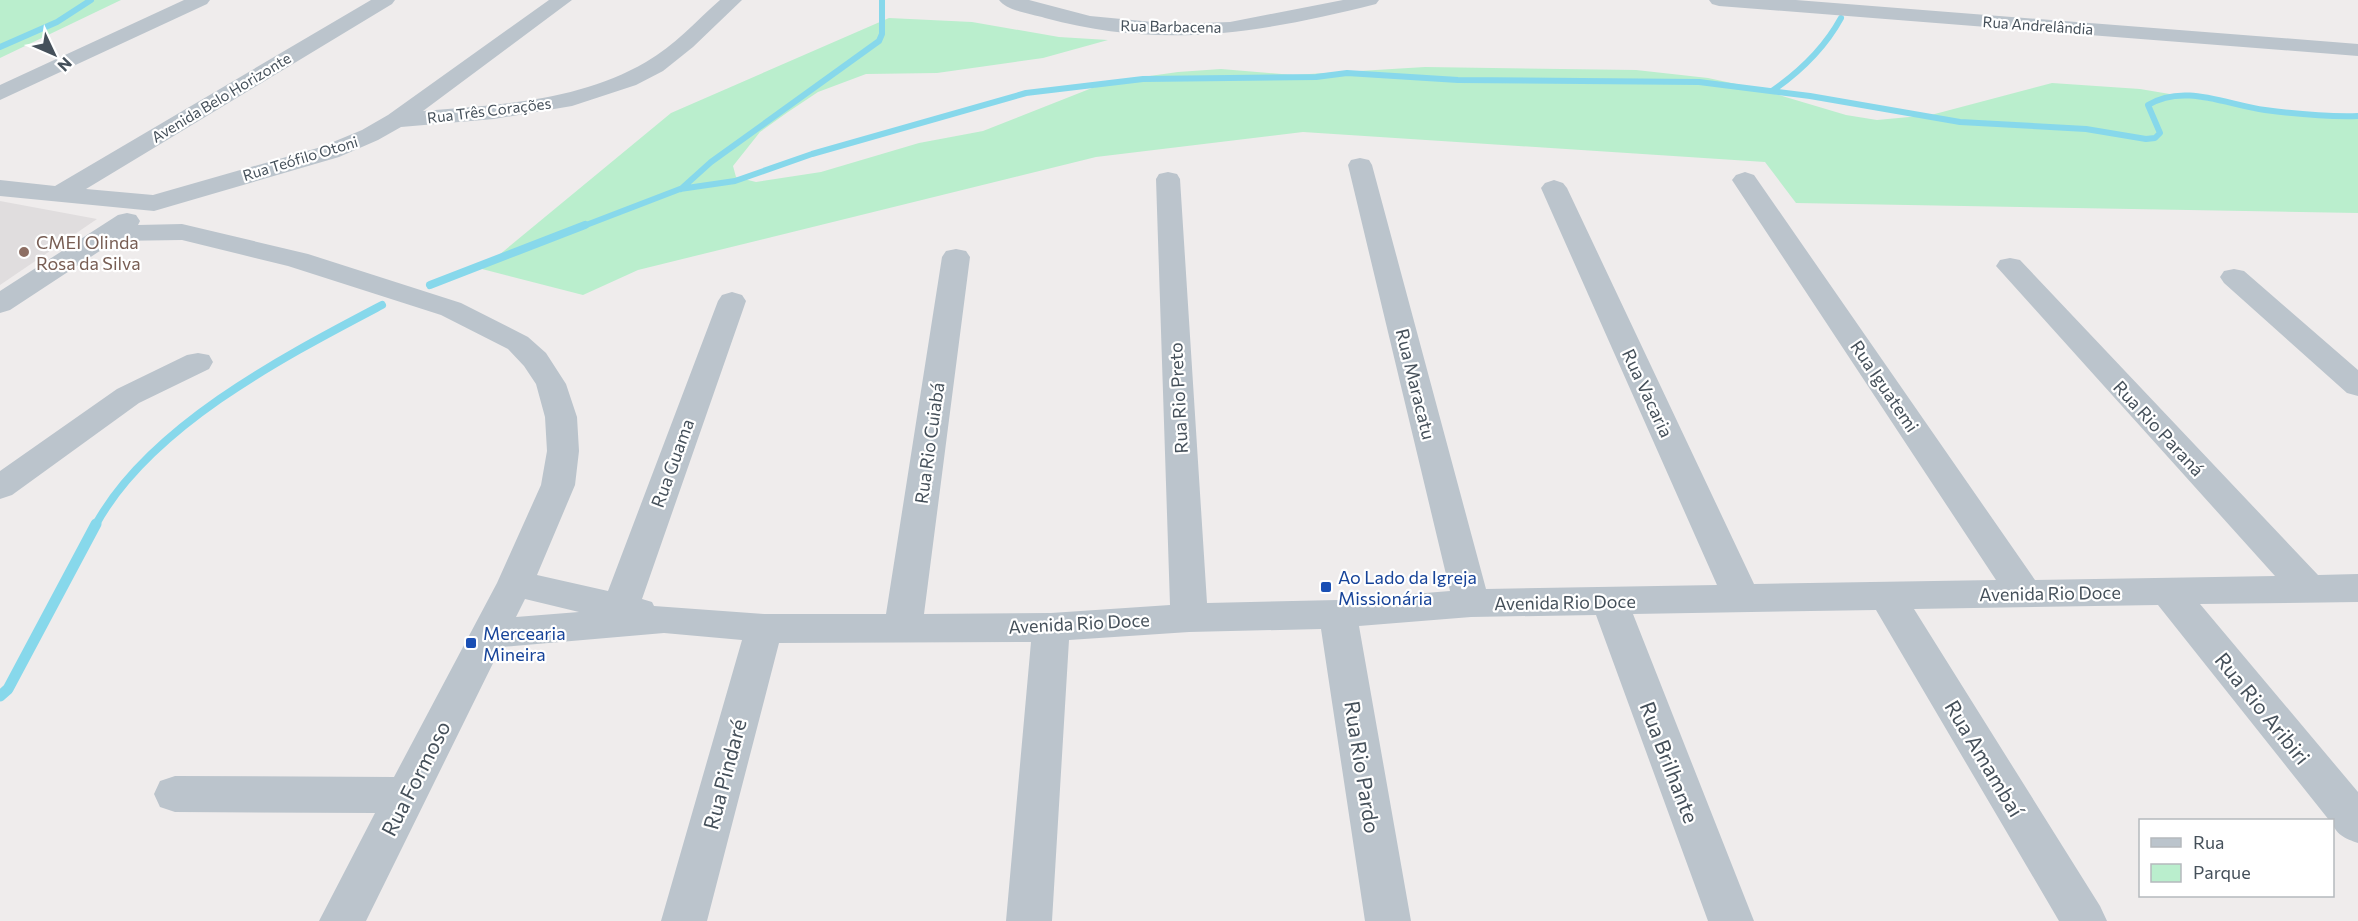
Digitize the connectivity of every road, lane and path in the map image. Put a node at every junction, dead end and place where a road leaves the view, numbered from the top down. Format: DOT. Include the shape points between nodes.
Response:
graph roads {
  1 [pos="200,0"];
  2 [pos="385,0"];
  3 [pos="562,0"];
  4 [pos="732,0"];
  5 [pos="1009,0"];
  6 [pos="1369,0"];
  7 [pos="1719,0"];
  8 [pos="2358,50"];
  9 [pos="0,93"];
  10 [pos="396,120"];
  11 [pos="1360,165"];
  12 [pos="1168,178"];
  13 [pos="1745,180"];
  14 [pos="0,188"];
  15 [pos="1554,188"];
  16 [pos="58,195"];
  17 [pos="108,199"];
  18 [pos="154,203"];
  19 [pos="182,232"];
  20 [pos="109,233"];
  21 [pos="956,257"];
  22 [pos="2010,266"];
  23 [pos="2234,277"];
  24 [pos="3,300"];
  25 [pos="732,301"];
  26 [pos="198,362"];
  27 [pos="2358,386"];
  28 [pos="0,487"];
  29 [pos="515,583"];
  30 [pos="2358,588"];
  31 [pos="2308,589"];
  32 [pos="2168,591"];
  33 [pos="2024,593"];
  34 [pos="1886,595"];
  35 [pos="1741,597"];
  36 [pos="1471,603"];
  37 [pos="1610,603"];
  38 [pos="1338,614"];
  39 [pos="617,616"];
  40 [pos="1189,618"];
  41 [pos="1051,627"];
  42 [pos="764,628"];
  43 [pos="903,629"];
  44 [pos="488,634"];
  45 [pos="176,794"];
  46 [pos="406,795"];
  47 [pos="2358,824"];
  48 [pos="342,921"];
  49 [pos="684,921"];
  50 [pos="1029,921"];
  51 [pos="1388,921"];
  52 [pos="1731,921"];
  53 [pos="2084,921"];
  1 -- 9 [label="street"];
  2 -- 16 [label="street, Avenida Belo Horizonte"];
  3 -- 10 [label="street, Rua Teófilo Otoni"];
  4 -- 10 [label="street, Rua Três Corações" via="656,66 622,83 535,106"];
  5 -- 6 [label="street, Rua Barbacena" via="1091,23 1174,29 1256,24"];
  7 -- 8 [label="street, Rua Andrelândia"];
  10 -- 18 [label="street, Rua Teófilo Otoni" via="330,152"];
  11 -- 36 [label="street, Rua Maracatu"];
  12 -- 40 [label="street, Rua Rio Preto"];
  13 -- 33 [label="street, Rua Iguatemi"];
  14 -- 16 [label="street, Rua Teófilo Otoni"];
  15 -- 35 [label="street, Rua Vacaria"];
  16 -- 17 [label="street, Rua Teófilo Otoni"];
  17 -- 18 [label="street, Rua Teófilo Otoni"];
  17 -- 20 [label="street" via="121,213"];
  18 -- 19 [label="street"];
  18 -- 20 [label="street"];
  19 -- 20 [label="street, Rua Formoso"];
  19 -- 29 [label="street, Rua Formoso" via="298,260 451,309 518,343 536,360 551,384 561,417 563,451 558,485"];
  20 -- 24 [label="street"];
  21 -- 43 [label="street, Rua Rio Cuiabá"];
  22 -- 31 [label="street, Rua Rio Paraná"];
  23 -- 27 [label="street"];
  25 -- 39 [label="street, Rua Guama"];
  26 -- 28 [label="street" via="128,396"];
  29 -- 39 [label="street, Avenida Rio Doce"];
  29 -- 44 [label="street, Rua Formoso"];
  30 -- 31 [label="street, Avenida Rio Doce"];
  31 -- 32 [label="street, Avenida Rio Doce"];
  32 -- 33 [label="street, Avenida Rio Doce"];
  32 -- 47 [label="street, Rua Rio Aribiri"];
  33 -- 34 [label="street, Avenida Rio Doce"];
  34 -- 35 [label="street, Avenida Rio Doce"];
  34 -- 53 [label="street, Rua Amambaí"];
  35 -- 37 [label="street, Avenida Rio Doce"];
  36 -- 37 [label="street, Avenida Rio Doce"];
  36 -- 38 [label="street, Avenida Rio Doce"];
  37 -- 52 [label="street, Rua Brilhante"];
  38 -- 40 [label="street, Avenida Rio Doce"];
  38 -- 51 [label="street, Rua Rio Pardo"];
  39 -- 42 [label="street, Avenida Rio Doce"];
  39 -- 44 [label="street, Avenida Rio Doce"];
  40 -- 41 [label="street, Avenida Rio Doce"];
  41 -- 43 [label="street, Avenida Rio Doce"];
  41 -- 50 [label="street"];
  42 -- 43 [label="street, Avenida Rio Doce"];
  42 -- 49 [label="street, Rua Pindaré"];
  44 -- 46 [label="street, Rua Formoso"];
  45 -- 46 [label="street"];
  46 -- 48 [label="street, Rua Formoso"];
}
